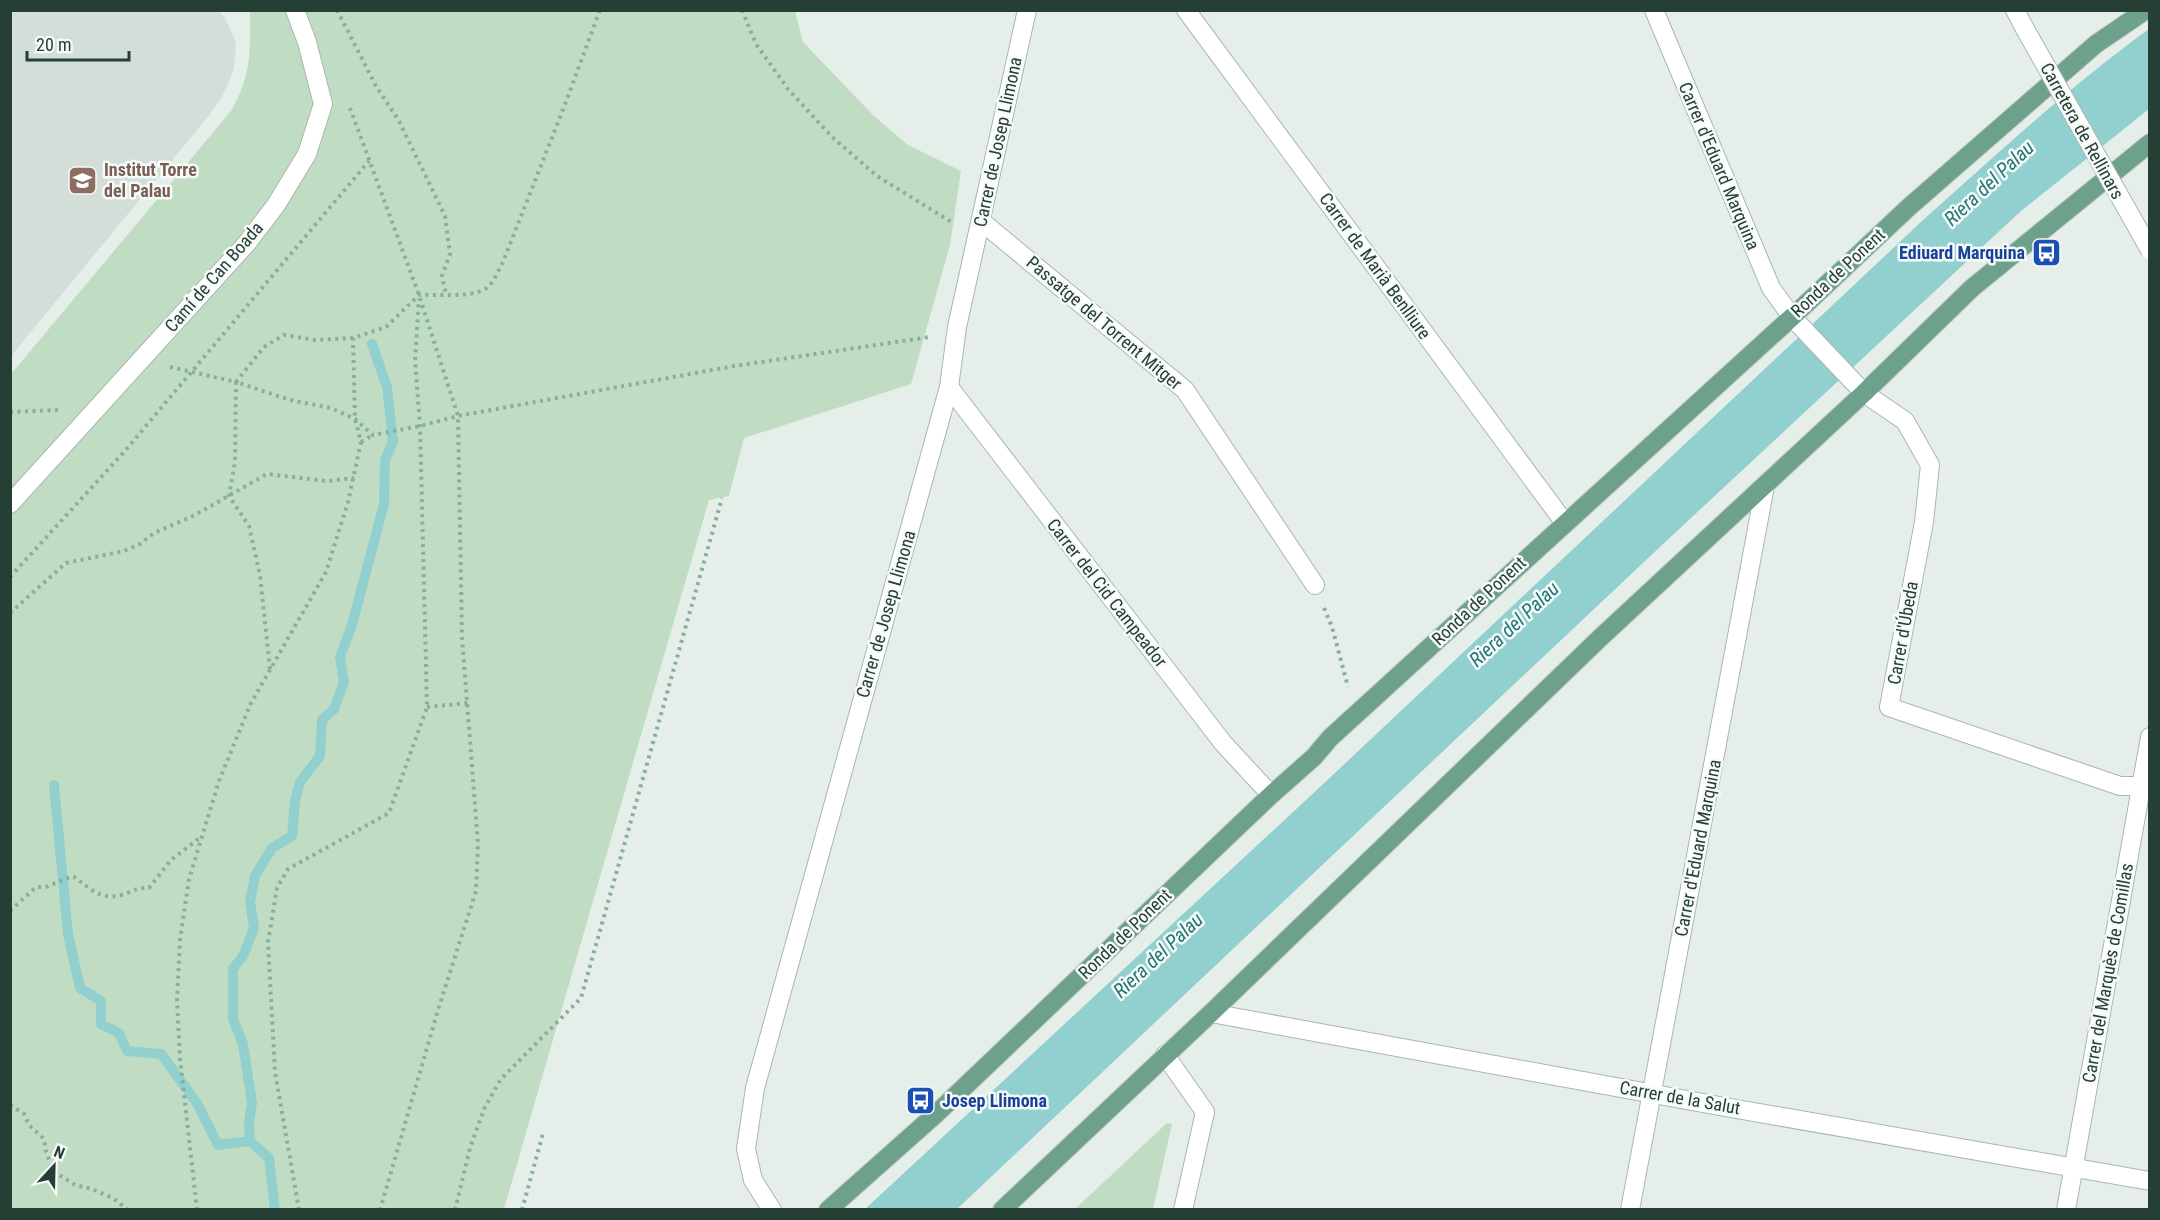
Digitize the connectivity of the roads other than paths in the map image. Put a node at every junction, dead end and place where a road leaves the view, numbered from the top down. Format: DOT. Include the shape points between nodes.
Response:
graph roads {
  1 [pos="294,10"];
  2 [pos="1027,10"];
  3 [pos="1186,10"];
  4 [pos="1654,10"];
  5 [pos="2015,10"];
  6 [pos="2146,10"];
  7 [pos="2150,143"];
  8 [pos="981,220"];
  9 [pos="2150,250"];
  10 [pos="1792,317"];
  11 [pos="950,387"];
  12 [pos="1864,393"];
  13 [pos="1765,486"];
  14 [pos="10,504"];
  15 [pos="1564,522"];
  16 [pos="1315,585"];
  17 [pos="2150,737"];
  18 [pos="2142,786"];
  19 [pos="1271,795"];
  20 [pos="1212,1013"];
  21 [pos="1165,1055"];
  22 [pos="1652,1093"];
  23 [pos="2073,1167"];
  24 [pos="2150,1181"];
  25 [pos="772,1209"];
  26 [pos="828,1209"];
  27 [pos="1002,1209"];
  28 [pos="1183,1209"];
  29 [pos="1630,1209"];
  30 [pos="2066,1209"];
  1 -- 14 [label="street, Camí de Can Boada" via="323,104 307,154 247,243"];
  2 -- 8 [label="street, Carrer de Josep Llimona"];
  3 -- 15 [label="street, Carrer de Marià Benlliure"];
  4 -- 10 [label="street, Carrer d'Eduard Marquina" via="1771,288"];
  5 -- 9 [label="street, Carretera de Rellinars, bridge"];
  6 -- 10 [label="main road, Ronda de Ponent" via="2096,44 1897,218"];
  7 -- 12 [label="main road" via="1972,288"];
  8 -- 11 [label="street, Carrer de Josep Llimona" via="957,327"];
  8 -- 16 [label="street, Passatge del Torrent Mitger" via="1185,390"];
  10 -- 12 [label="street, Carrer d'Eduard Marquina"];
  10 -- 15 [label="main road, Ronda de Ponent"];
  11 -- 19 [label="street, Carrer del Cid Campeador" via="1223,743"];
  11 -- 25 [label="street, Carrer de Josep Llimona" via="755,1088 746,1149 753,1180"];
  12 -- 13 [label="main road"];
  12 -- 18 [label="street, Carrer d'Úbeda" via="1905,421 1930,465 1924,522 1890,707 2120,786"];
  13 -- 20 [label="main road" via="1600,638"];
  13 -- 22 [label="street, Carrer d'Eduard Marquina"];
  15 -- 19 [label="main road, Ronda de Ponent"];
  17 -- 18 [label="street, Carrer del Marquès de Comillas"];
  18 -- 23 [label="street, Carrer del Marquès de Comillas"];
  19 -- 26 [label="main road, Ronda de Ponent" via="937,1113"];
  20 -- 21 [label="main road"];
  20 -- 22 [label="street, Carrer de la Salut"];
  21 -- 27 [label="main road"];
  21 -- 28 [label="street" via="1205,1112"];
  22 -- 23 [label="street, Carrer de la Salut"];
  22 -- 29 [label="street, Carrer d'Eduard Marquina"];
  23 -- 24 [label="street, Carrer de la Salut"];
  23 -- 30 [label="street, Carrer del Marquès de Comillas"];
}
